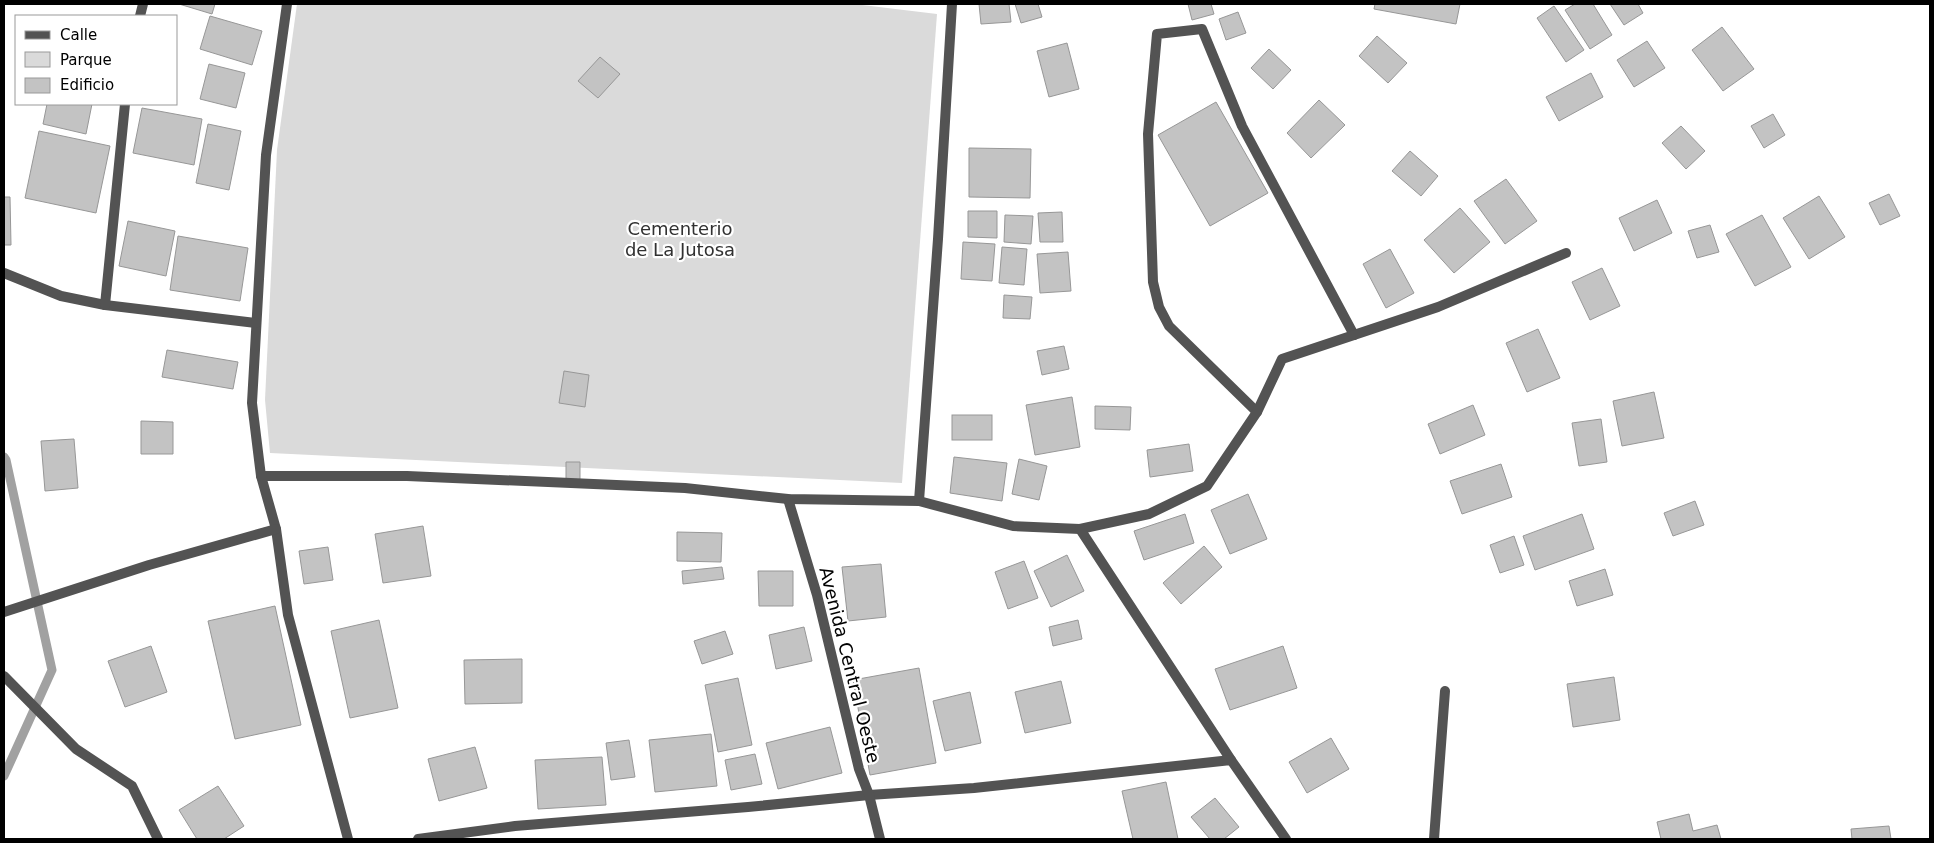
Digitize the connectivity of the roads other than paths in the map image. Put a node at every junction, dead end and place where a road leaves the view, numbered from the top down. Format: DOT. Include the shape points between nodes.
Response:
graph roads {
  1 [pos="286,4"];
  2 [pos="952,4"];
  3 [pos="125,105"];
  4 [pos="1566,253"];
  5 [pos="4,273"];
  6 [pos="105,305"];
  7 [pos="256,323"];
  8 [pos="1354,335"];
  9 [pos="1257,412"];
  10 [pos="261,476"];
  11 [pos="788,499"];
  12 [pos="919,501"];
  13 [pos="276,529"];
  14 [pos="1080,529"];
  15 [pos="4,612"];
  16 [pos="4,676"];
  17 [pos="1445,691"];
  18 [pos="1231,760"];
  19 [pos="869,795"];
  20 [pos="158,839"];
  21 [pos="348,839"];
  22 [pos="418,839"];
  23 [pos="880,839"];
  24 [pos="1286,839"];
  25 [pos="1434,839"];
  1 -- 7 [label="street" via="266,155"];
  2 -- 12 [label="street"];
  3 -- 6 [label="street"];
  4 -- 8 [label="street" via="1438,307"];
  5 -- 6 [label="street" via="60,296"];
  6 -- 7 [label="street"];
  7 -- 10 [label="street" via="252,403"];
  8 -- 9 [label="street" via="1282,359"];
  8 -- 9 [label="street" via="1242,126 1202,29 1157,34 1148,134 1153,282 1159,307 1169,326"];
  9 -- 14 [label="street" via="1207,486 1149,514"];
  10 -- 11 [label="street" via="407,476 675,487"];
  10 -- 13 [label="street"];
  11 -- 12 [label="street"];
  11 -- 19 [label="street, Avenida Central Oeste" via="817,595 859,769"];
  12 -- 14 [label="street" via="1013,526"];
  13 -- 15 [label="street" via="148,565"];
  13 -- 21 [label="street" via="288,615"];
  14 -- 18 [label="street"];
  16 -- 20 [label="street" via="76,749 132,786"];
  17 -- 25 [label="street"];
  18 -- 19 [label="street" via="974,788"];
  18 -- 24 [label="street"];
  19 -- 22 [label="street" via="515,826"];
  19 -- 23 [label="street, Avenida Central Oeste"];
}
